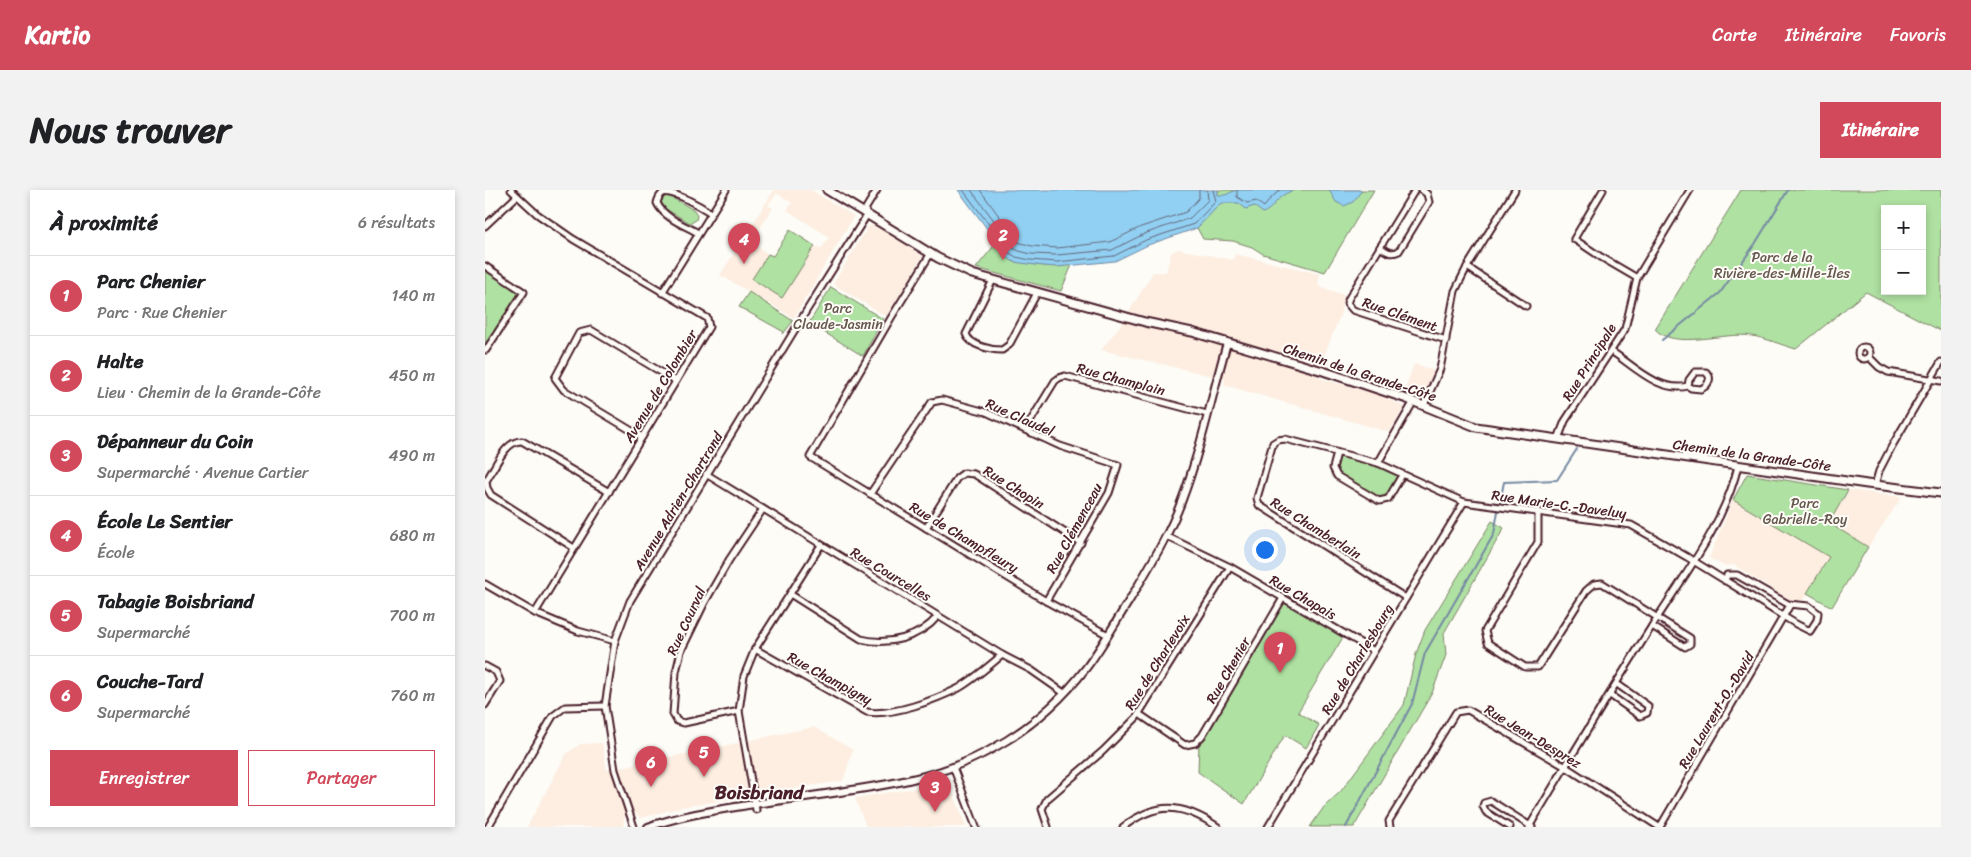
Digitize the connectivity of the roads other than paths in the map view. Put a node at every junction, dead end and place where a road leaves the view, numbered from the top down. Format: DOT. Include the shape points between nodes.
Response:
graph roads {
  1 [pos="511,190"];
  2 [pos="726,190"];
  3 [pos="827,190"];
  4 [pos="877,190"];
  5 [pos="1415,190"];
  6 [pos="1422,190"];
  7 [pos="1515,190"];
  8 [pos="1603,190"];
  9 [pos="1690,190"];
  10 [pos="839,193"];
  11 [pos="517,196"];
  12 [pos="711,213"];
  13 [pos="866,213"];
  14 [pos="485,226"];
  15 [pos="698,233"];
  16 [pos="1380,247"];
  17 [pos="931,253"];
  18 [pos="485,266"];
  19 [pos="1467,267"];
  20 [pos="1637,278"];
  21 [pos="993,280"];
  22 [pos="662,292"];
  23 [pos="1037,293"];
  24 [pos="1526,306"];
  25 [pos="1446,340"];
  26 [pos="1227,343"];
  27 [pos="485,349"];
  28 [pos="1611,350"];
  29 [pos="1869,357"];
  30 [pos="1941,362"];
  31 [pos="1931,379"];
  32 [pos="676,381"];
  33 [pos="1941,381"];
  34 [pos="1688,386"];
  35 [pos="1414,401"];
  36 [pos="1424,405"];
  37 [pos="1207,414"];
  38 [pos="1025,430"];
  39 [pos="642,437"];
  40 [pos="1558,439"];
  41 [pos="1337,453"];
  42 [pos="1378,463"];
  43 [pos="1118,465"];
  44 [pos="1738,466"];
  45 [pos="706,474"];
  46 [pos="1402,475"];
  47 [pos="1875,485"];
  48 [pos="609,492"];
  49 [pos="1941,493"];
  50 [pos="870,494"];
  51 [pos="1464,502"];
  52 [pos="763,509"];
  53 [pos="1538,511"];
  54 [pos="926,528"];
  55 [pos="1167,536"];
  56 [pos="1081,543"];
  57 [pos="821,545"];
  58 [pos="575,548"];
  59 [pos="1695,561"];
  60 [pos="1230,567"];
  61 [pos="1725,581"];
  62 [pos="485,584"];
  63 [pos="790,594"];
  64 [pos="1283,598"];
  65 [pos="1406,598"];
  66 [pos="1046,601"];
  67 [pos="1790,605"];
  68 [pos="535,613"];
  69 [pos="938,616"];
  70 [pos="1785,616"];
  71 [pos="1658,617"];
  72 [pos="1653,626"];
  73 [pos="1108,635"];
  74 [pos="615,641"];
  75 [pos="755,649"];
  76 [pos="1374,651"];
  77 [pos="1002,656"];
  78 [pos="485,666"];
  79 [pos="1617,684"];
  80 [pos="1065,693"];
  81 [pos="1610,695"];
  82 [pos="485,705"];
  83 [pos="605,706"];
  84 [pos="739,711"];
  85 [pos="1139,714"];
  86 [pos="953,767"];
  87 [pos="1566,767"];
  88 [pos="755,807"];
  89 [pos="1531,826"];
  90 [pos="488,827"];
  91 [pos="634,827"];
  92 [pos="648,827"];
  93 [pos="976,827"];
  94 [pos="1048,827"];
  95 [pos="1123,827"];
  96 [pos="1218,827"];
  97 [pos="1268,827"];
  98 [pos="1389,827"];
  99 [pos="1510,827"];
  100 [pos="1660,827"];
  1 -- 11 [label="street, Avenue de Colombier"];
  2 -- 12 [label="street"];
  3 -- 10 [label="main road, Chemin de la Grande-Côte"];
  4 -- 13 [label="street, Avenue Adrien-Chartrand"];
  5 -- 16 [label="street"];
  6 -- 16 [label="street" via="1429,202 1399,250 1394,253"];
  7 -- 19 [label="street"];
  8 -- 20 [label="street" via="1574,239"];
  9 -- 20 [label="street, Rue Principale"];
  10 -- 13 [label="main road, Chemin de la Grande-Côte"];
  11 -- 14 [label="street"];
  11 -- 22 [label="street, Avenue de Colombier" via="573,239"];
  12 -- 15 [label="street"];
  12 -- 15 [label="street" via="675,192 662,193 657,203 660,209"];
  13 -- 17 [label="main road, Chemin de la Grande-Côte"];
  13 -- 45 [label="street, Avenue Adrien-Chartrand"];
  15 -- 22 [label="street"];
  16 -- 25 [label="street, Rue Clément" via="1348,299 1348,306"];
  17 -- 21 [label="main road, Chemin de la Grande-Côte" via="967,272"];
  17 -- 50 [label="street, Rue de Champfleury" via="810,457"];
  18 -- 27 [label="street" via="524,292"];
  19 -- 24 [label="street"];
  19 -- 25 [label="street" via="1455,291"];
  20 -- 28 [label="street, Rue Principale" via="1627,323"];
  21 -- 23 [label="main road, Chemin de la Grande-Côte"];
  21 -- 23 [label="street" via="966,334 974,343 994,350 1002,350 1009,345"];
  22 -- 32 [label="street, Avenue de Colombier" via="707,318 709,327"];
  23 -- 26 [label="main road, Chemin de la Grande-Côte"];
  25 -- 36 [label="street" via="1438,376"];
  26 -- 35 [label="main road, Chemin de la Grande-Côte"];
  26 -- 37 [label="street"];
  28 -- 34 [label="street" via="1659,384 1672,388"];
  28 -- 40 [label="street, Rue Principale" via="1565,421"];
  29 -- 31 [label="street" via="1888,372"];
  30 -- 31 [label="street"];
  31 -- 33 [label="street"];
  31 -- 47 [label="street" via="1882,464"];
  32 -- 39 [label="street, Avenue de Colombier"];
  32 -- 39 [label="street" via="591,330 579,333 555,378 564,390"];
  34 -- 34 [label="street" via="1703,389 1709,376 1706,372 1695,372"];
  35 -- 36 [label="main road, Chemin de la Grande-Côte"];
  35 -- 42 [label="street"];
  36 -- 40 [label="main road, Chemin de la Grande-Côte" via="1474,426"];
  37 -- 38 [label="street, Rue Champlain" via="1065,376 1055,381"];
  37 -- 55 [label="street" via="1188,484"];
  38 -- 43 [label="street, Rue Claudel" via="1060,446"];
  38 -- 50 [label="street, Rue Claudel" via="986,412 942,400 932,402"];
  39 -- 48 [label="street, Avenue de Colombier"];
  40 -- 44 [label="main road, Chemin de la Grande-Côte"];
  41 -- 42 [label="street, Rue Chamberlain"];
  41 -- 46 [label="street" via="1333,468 1337,476 1379,501 1388,499"];
  41 -- 65 [label="street, Rue Chamberlain" via="1285,439 1273,443 1257,498 1259,505"];
  42 -- 46 [label="street, Rue Chamberlain"];
  43 -- 56 [label="street, Rue Clémenceau" via="1109,493"];
  44 -- 47 [label="main road, Chemin de la Grande-Côte"];
  44 -- 59 [label="street"];
  45 -- 52 [label="street, Rue Courcelles"];
  45 -- 74 [label="street, Avenue Adrien-Chartrand" via="630,601"];
  46 -- 51 [label="street, Rue Chamberlain"];
  47 -- 49 [label="main road, Chemin de la Grande-Côte"];
  48 -- 58 [label="street, Avenue de Colombier"];
  48 -- 58 [label="street" via="516,440 509,445 487,481 491,495"];
  50 -- 54 [label="street, Rue de Champfleury"];
  51 -- 53 [label="street, Rue Marie-C.-Daveluy"];
  51 -- 65 [label="street, Rue de Charlesbourg"];
  52 -- 57 [label="street, Rue Courcelles"];
  52 -- 84 [label="street, Rue Courval" via="705,602 681,651 676,672 673,714 677,721"];
  53 -- 59 [label="street, Rue Marie-C.-Daveluy" via="1631,525"];
  53 -- 71 [label="street" via="1538,542 1485,631 1488,643 1525,667 1538,667 1586,591 1594,584 1602,584"];
  54 -- 56 [label="street, Rue Chopin" via="957,478 964,473 974,474"];
  54 -- 66 [label="street, Rue de Champfleury"];
  55 -- 60 [label="street, Rue Chapais"];
  55 -- 73 [label="street"];
  56 -- 66 [label="street, Rue Clémenceau"];
  57 -- 63 [label="street"];
  57 -- 69 [label="street, Rue Courcelles"];
  58 -- 68 [label="street, Avenue de Colombier"];
  59 -- 61 [label="street, Rue Marie-C.-Daveluy"];
  59 -- 71 [label="street"];
  60 -- 64 [label="street, Rue Chapais"];
  60 -- 85 [label="street, Rue de Charlevoix"];
  61 -- 67 [label="street, Rue Marie-C.-Daveluy" via="1727,575 1734,573"];
  61 -- 70 [label="street, Rue Marie-C.-Daveluy"];
  62 -- 68 [label="street"];
  63 -- 69 [label="street" via="861,640 873,643 920,633"];
  63 -- 75 [label="street"];
  64 -- 76 [label="street, Rue Chapais"];
  64 -- 85 [label="street, Rue Chenier" via="1195,743 1185,745"];
  65 -- 76 [label="street, Rue de Charlesbourg"];
  66 -- 73 [label="street, Rue de Champfleury"];
  67 -- 70 [label="street, Rue Laurent-O.-David"];
  67 -- 70 [label="street, Rue Marie-C.-Daveluy" via="1815,609 1817,620 1810,631"];
  68 -- 74 [label="street" via="578,631"];
  69 -- 77 [label="street, Rue Courcelles"];
  70 -- 100 [label="street, Rue Laurent-O.-David"];
  71 -- 72 [label="street"];
  71 -- 72 [label="street" via="1690,638 1690,644 1685,647"];
  72 -- 79 [label="street"];
  73 -- 80 [label="street"];
  74 -- 83 [label="street, Avenue Adrien-Chartrand"];
  75 -- 77 [label="street, Rue Champigny" via="875,714 910,707 959,688"];
  75 -- 84 [label="street" via="745,676"];
  76 -- 97 [label="street, Rue de Charlesbourg"];
  77 -- 80 [label="street, Rue Courcelles" via="1031,670"];
  78 -- 82 [label="street" via="495,672 500,681"];
  79 -- 81 [label="street"];
  79 -- 81 [label="street" via="1647,706 1647,713 1640,716"];
  80 -- 86 [label="street" via="1015,735"];
  81 -- 87 [label="street"];
  83 -- 90 [label="street" via="565,708 553,716"];
  83 -- 91 [label="street, Avenue Adrien-Chartrand" via="614,763"];
  84 -- 88 [label="street"];
  85 -- 94 [label="street, Rue de Charlevoix" via="1103,752 1047,799 1042,809"];
  86 -- 88 [label="street" via="899,782"];
  86 -- 93 [label="street"];
  87 -- 89 [label="street"];
  87 -- 98 [label="street, Rue Jean-Desprez" via="1468,710 1456,712 1389,821"];
  87 -- 100 [label="street, Rue Jean-Desprez"];
  88 -- 92 [label="street" via="689,815"];
  89 -- 99 [label="street" via="1493,802 1484,803 1485,811"];
  95 -- 96 [label="street" via="1148,811 1178,808"];
}
